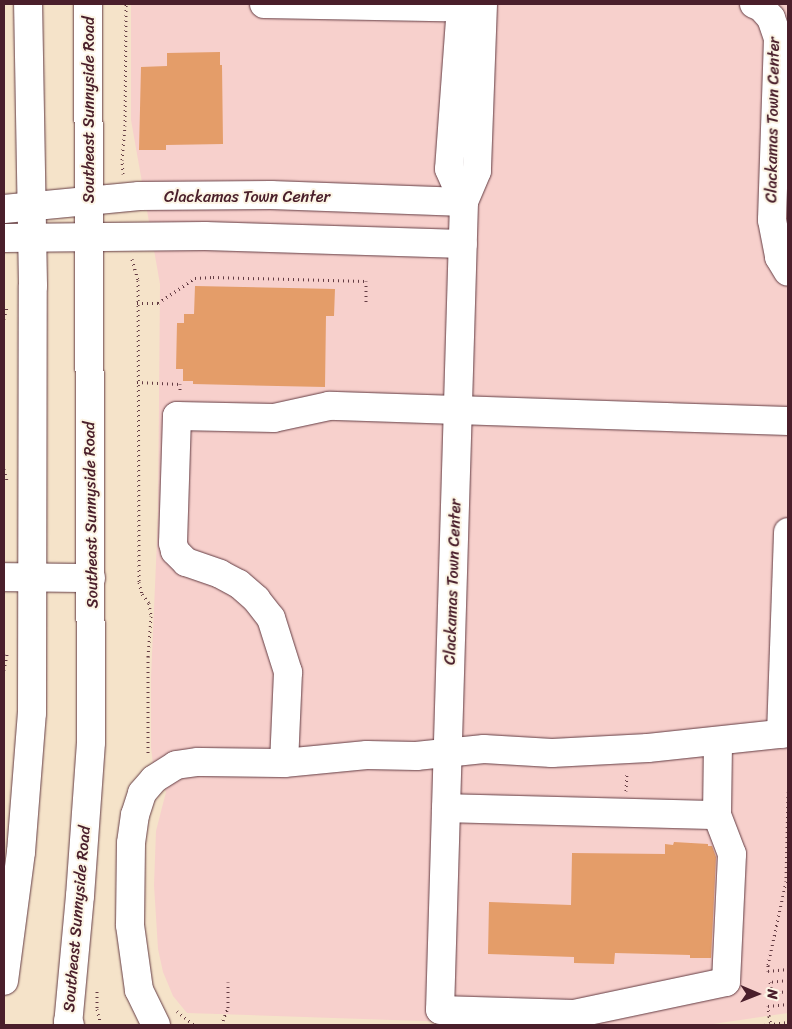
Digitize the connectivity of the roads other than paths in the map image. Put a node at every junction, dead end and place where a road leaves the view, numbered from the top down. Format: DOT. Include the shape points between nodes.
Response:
graph roads {
  1 [pos="28,4"];
  2 [pos="88,4"];
  3 [pos="264,4"];
  4 [pos="471,4"];
  5 [pos="754,4"];
  6 [pos="89,201"];
  7 [pos="464,202"];
  8 [pos="31,207"];
  9 [pos="4,209"];
  10 [pos="4,238"];
  11 [pos="32,238"];
  12 [pos="89,238"];
  13 [pos="464,244"];
  14 [pos="788,272"];
  15 [pos="458,412"];
  16 [pos="788,421"];
  17 [pos="788,532"];
  18 [pos="4,576"];
  19 [pos="33,577"];
  20 [pos="91,578"];
  21 [pos="784,734"];
  22 [pos="718,741"];
  23 [pos="448,753"];
  24 [pos="284,764"];
  25 [pos="446,808"];
  26 [pos="717,815"];
  27 [pos="4,981"];
  28 [pos="164,1014"];
  29 [pos="69,1024"];
  1 -- 8 [label="main road"];
  2 -- 6 [label="main road, Southeast Sunnyside Road"];
  3 -- 4 [label="main road, Clackamas Town Center"];
  4 -- 7 [label="main road, Clackamas Town Center" via="449,170"];
  5 -- 14 [label="main road, Clackamas Town Center" via="771,18 778,38 772,220 779,257"];
  6 -- 7 [label="main road, Clackamas Town Center" via="139,196 270,195"];
  6 -- 8 [label="main road, Clackamas Town Center"];
  6 -- 12 [label="main road, Southeast Sunnyside Road"];
  7 -- 13 [label="main road, Clackamas Town Center"];
  8 -- 9 [label="main road, Clackamas Town Center"];
  8 -- 11 [label="main road"];
  10 -- 11 [label="main road"];
  11 -- 12 [label="main road"];
  11 -- 19 [label="main road"];
  12 -- 13 [label="main road" via="205,236"];
  12 -- 20 [label="main road, Southeast Sunnyside Road"];
  13 -- 15 [label="main road, Clackamas Town Center"];
  15 -- 16 [label="main road"];
  15 -- 23 [label="main road, Clackamas Town Center"];
  15 -- 24 [label="main road" via="329,406 274,418 177,416 173,547 186,562 230,578 256,598 271,618 288,672"];
  17 -- 21 [label="main road"];
  18 -- 19 [label="main road"];
  19 -- 20 [label="main road"];
  19 -- 27 [label="main road" via="32,713 21,852"];
  20 -- 29 [label="main road, Southeast Sunnyside Road" via="90,762"];
  21 -- 22 [label="main road"];
  22 -- 23 [label="main road" via="552,753 484,749"];
  22 -- 26 [label="main road"];
  23 -- 24 [label="main road" via="367,755"];
  23 -- 25 [label="main road, Clackamas Town Center"];
  24 -- 28 [label="main road" via="198,762 176,765 154,779 142,793 131,843 130,925 139,990"];
  25 -- 26 [label="main road"];
  25 -- 26 [label="main road, Clackamas Town Center" via="440,1010 574,1014 726,982 732,854"];
}
